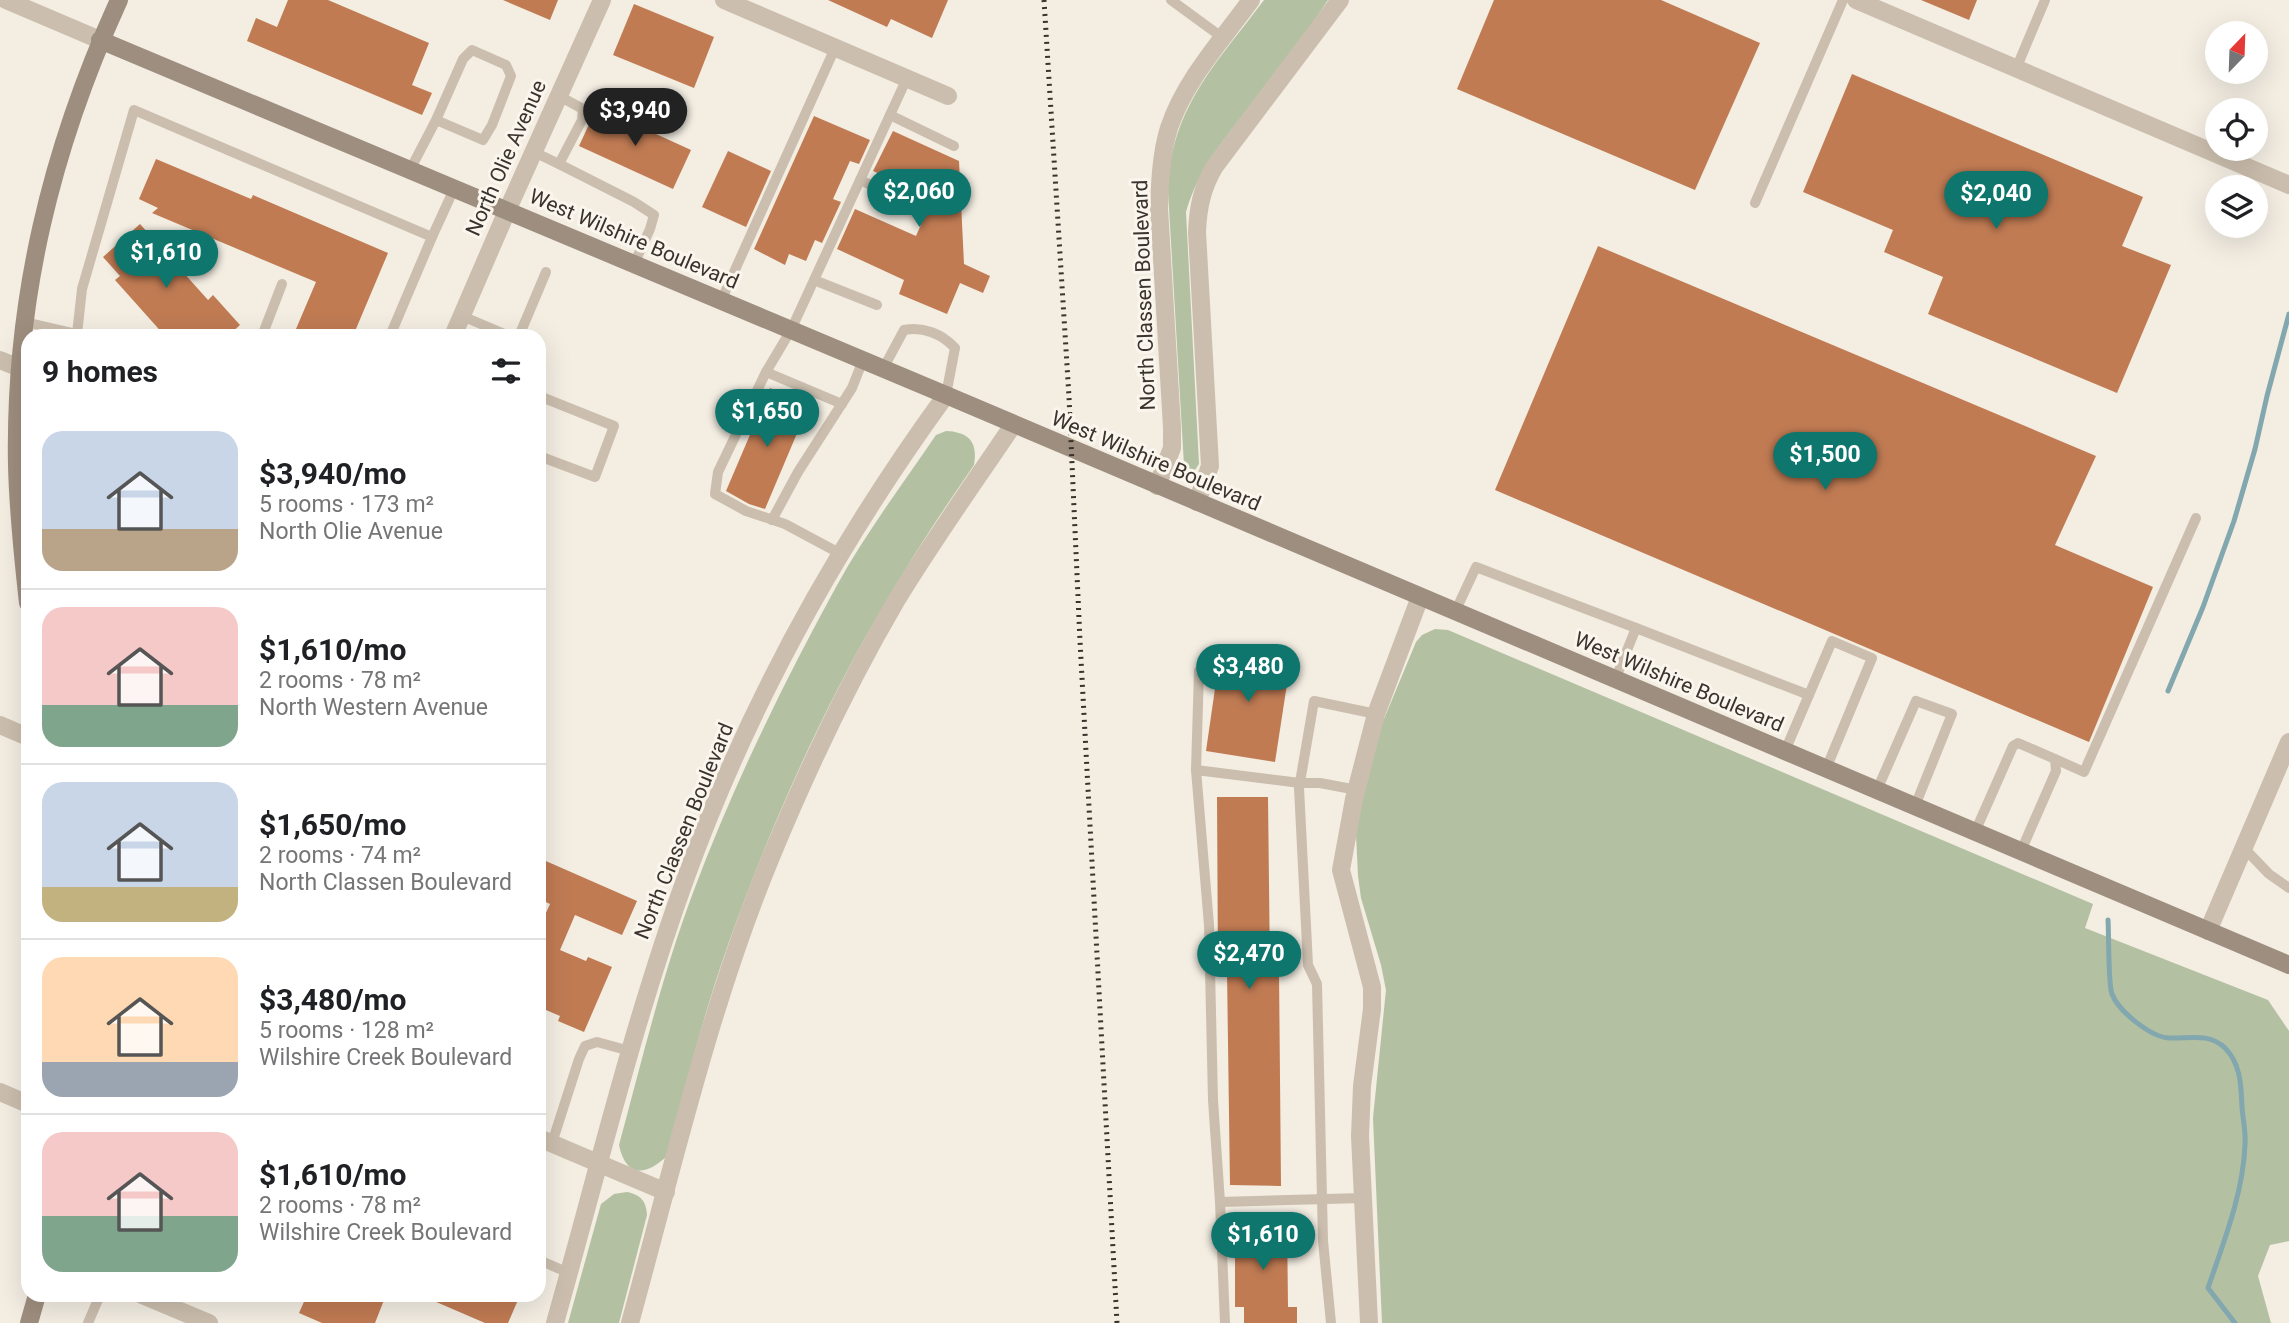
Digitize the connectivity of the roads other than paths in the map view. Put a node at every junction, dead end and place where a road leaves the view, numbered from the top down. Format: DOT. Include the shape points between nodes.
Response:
graph roads {
  1 [pos="6,0"];
  2 [pos="119,0"];
  3 [pos="602,0"];
  4 [pos="724,0"];
  5 [pos="1171,0"];
  6 [pos="1251,0"];
  7 [pos="1340,0"];
  8 [pos="1843,0"];
  9 [pos="1856,0"];
  10 [pos="2045,0"];
  11 [pos="1223,38"];
  12 [pos="100,40"];
  13 [pos="835,48"];
  14 [pos="2016,69"];
  15 [pos="906,78"];
  16 [pos="559,96"];
  17 [pos="948,96"];
  18 [pos="890,115"];
  19 [pos="436,120"];
  20 [pos="954,146"];
  21 [pos="534,152"];
  22 [pos="559,164"];
  23 [pos="410,170"];
  24 [pos="860,180"];
  25 [pos="2289,186"];
  26 [pos="454,189"];
  27 [pos="1755,203"];
  28 [pos="919,207"];
  29 [pos="507,211"];
  30 [pos="432,237"];
  31 [pos="634,264"];
  32 [pos="546,272"];
  33 [pos="814,279"];
  34 [pos="282,284"];
  35 [pos="721,301"];
  36 [pos="877,305"];
  37 [pos="462,316"];
  38 [pos="25,322"];
  39 [pos="24,329"];
  40 [pos="54,329"];
  41 [pos="79,329"];
  42 [pos="265,329"];
  43 [pos="393,329"];
  44 [pos="456,329"];
  45 [pos="493,329"];
  46 [pos="522,329"];
  47 [pos="790,330"];
  48 [pos="0,359"];
  49 [pos="21,359"];
  50 [pos="863,360"];
  51 [pos="20,368"];
  52 [pos="883,369"];
  53 [pos="766,372"];
  54 [pos="21,375"];
  55 [pos="946,395"];
  56 [pos="546,399"];
  57 [pos="842,404"];
  58 [pos="21,418"];
  59 [pos="1013,425"];
  60 [pos="546,459"];
  61 [pos="1157,486"];
  62 [pos="1197,502"];
  63 [pos="2196,518"];
  64 [pos="772,520"];
  65 [pos="21,523"];
  66 [pos="841,555"];
  67 [pos="1420,597"];
  68 [pos="1455,612"];
  69 [pos="1636,628"];
  70 [pos="1199,671"];
  71 [pos="1615,680"];
  72 [pos="1809,695"];
  73 [pos="1376,713"];
  74 [pos="0,725"];
  75 [pos="21,734"];
  76 [pos="2289,742"];
  77 [pos="1784,751"];
  78 [pos="2055,758"];
  79 [pos="1826,769"];
  80 [pos="1196,770"];
  81 [pos="1300,783"];
  82 [pos="1357,790"];
  83 [pos="1877,790"];
  84 [pos="1915,806"];
  85 [pos="1975,832"];
  86 [pos="2244,848"];
  87 [pos="2021,851"];
  88 [pos="2289,888"];
  89 [pos="2208,930"];
  90 [pos="2289,965"];
  91 [pos="630,1051"];
  92 [pos="0,1092"];
  93 [pos="21,1101"];
  94 [pos="546,1138"];
  95 [pos="546,1140"];
  96 [pos="599,1163"];
  97 [pos="666,1192"];
  98 [pos="1363,1198"];
  99 [pos="1322,1199"];
  100 [pos="1220,1202"];
  101 [pos="546,1263"];
  102 [pos="569,1273"];
  103 [pos="35,1302"];
  104 [pos="97,1302"];
  105 [pos="159,1302"];
  106 [pos="29,1323"];
  107 [pos="88,1323"];
  108 [pos="209,1323"];
  109 [pos="555,1323"];
  110 [pos="630,1323"];
  111 [pos="1225,1323"];
  112 [pos="1331,1323"];
  113 [pos="1369,1323"];
  1 -- 12 [label="street, West Wilshire Boulevard"];
  2 -- 12 [label="main road"];
  3 -- 16 [label="street, North Olie Avenue"];
  4 -- 13 [label="street"];
  5 -- 11 [label="lane"];
  6 -- 11 [label="street, North Classen Boulevard"];
  7 -- 62 [label="street" via="1215,166 1201,194 1197,232 1210,466"];
  8 -- 27 [label="lane"];
  9 -- 14 [label="street"];
  10 -- 14 [label="lane"];
  11 -- 61 [label="street, North Classen Boulevard" via="1180,100 1164,149 1159,208 1172,448"];
  12 -- 23 [label="main road, West Wilshire Boulevard"];
  12 -- 38 [label="main road" via="52,180"];
  13 -- 15 [label="street"];
  13 -- 35 [label="lane"];
  14 -- 25 [label="street"];
  15 -- 17 [label="street"];
  15 -- 18 [label="lane"];
  16 -- 21 [label="street, North Olie Avenue"];
  16 -- 22 [label="lane" via="583,109"];
  18 -- 20 [label="lane"];
  18 -- 24 [label="lane"];
  19 -- 19 [label="lane" via="483,140 511,76 506,65 472,50 463,59"];
  19 -- 23 [label="lane"];
  21 -- 22 [label="lane"];
  21 -- 29 [label="street, North Olie Avenue"];
  22 -- 31 [label="lane" via="654,215"];
  23 -- 26 [label="main road, West Wilshire Boulevard"];
  24 -- 28 [label="lane"];
  24 -- 33 [label="lane"];
  26 -- 29 [label="main road, West Wilshire Boulevard"];
  26 -- 30 [label="lane"];
  29 -- 31 [label="main road, West Wilshire Boulevard"];
  29 -- 37 [label="street, North Olie Avenue"];
  30 -- 41 [label="lane" via="134,110 82,289"];
  30 -- 43 [label="lane"];
  31 -- 35 [label="main road, West Wilshire Boulevard"];
  32 -- 46 [label="lane"];
  33 -- 36 [label="lane"];
  33 -- 47 [label="lane"];
  34 -- 42 [label="lane"];
  35 -- 47 [label="main road, West Wilshire Boulevard"];
  37 -- 44 [label="street, North Olie Avenue"];
  37 -- 45 [label="lane"];
  38 -- 39 [label="main road"];
  38 -- 40 [label="lane"];
  47 -- 50 [label="main road, West Wilshire Boulevard"];
  47 -- 53 [label="lane"];
  48 -- 51 [label="street"];
  49 -- 51 [label="main road"];
  50 -- 52 [label="main road, West Wilshire Boulevard"];
  50 -- 57 [label="lane"];
  51 -- 54 [label="main road"];
  52 -- 55 [label="main road, West Wilshire Boulevard"];
  52 -- 55 [label="lane" via="904,330 914,328 944,337 955,348"];
  53 -- 57 [label="lane"];
  53 -- 64 [label="lane" via="718,472 715,494"];
  55 -- 59 [label="main road, West Wilshire Boulevard"];
  55 -- 66 [label="street, North Classen Boulevard"];
  56 -- 60 [label="lane" via="614,426 594,477"];
  57 -- 64 [label="lane"];
  58 -- 65 [label="main road" via="17,477"];
  59 -- 61 [label="main road, West Wilshire Boulevard"];
  59 -- 97 [label="street" via="896,602 816,753 737,947"];
  61 -- 62 [label="main road, West Wilshire Boulevard"];
  62 -- 67 [label="main road, West Wilshire Boulevard"];
  63 -- 78 [label="lane" via="2084,772"];
  64 -- 66 [label="lane"];
  66 -- 91 [label="street, North Classen Boulevard" via="791,643 717,798 686,875"];
  67 -- 68 [label="main road, West Wilshire Boulevard"];
  67 -- 73 [label="street"];
  68 -- 69 [label="lane" via="1476,567"];
  68 -- 71 [label="main road, West Wilshire Boulevard"];
  69 -- 71 [label="lane"];
  69 -- 72 [label="lane"];
  70 -- 80 [label="lane"];
  71 -- 77 [label="main road, West Wilshire Boulevard"];
  72 -- 77 [label="lane"];
  72 -- 79 [label="lane" via="1832,641 1871,658"];
  73 -- 81 [label="lane" via="1314,701"];
  73 -- 82 [label="street"];
  74 -- 75 [label="street"];
  76 -- 86 [label="street"];
  77 -- 79 [label="main road, West Wilshire Boulevard"];
  78 -- 85 [label="lane" via="2018,743 2013,746"];
  78 -- 87 [label="lane" via="2056,771"];
  79 -- 83 [label="main road, West Wilshire Boulevard"];
  80 -- 81 [label="lane"];
  80 -- 100 [label="lane" via="1209,925"];
  81 -- 82 [label="lane"];
  81 -- 99 [label="lane" via="1308,965 1317,984"];
  82 -- 98 [label="street" via="1341,870 1372,987 1361,1111"];
  83 -- 84 [label="main road, West Wilshire Boulevard"];
  83 -- 84 [label="lane" via="1916,701 1952,714"];
  84 -- 85 [label="main road, West Wilshire Boulevard"];
  85 -- 87 [label="main road, West Wilshire Boulevard"];
  86 -- 88 [label="lane"];
  86 -- 89 [label="street"];
  87 -- 89 [label="main road, West Wilshire Boulevard"];
  89 -- 90 [label="main road, West Wilshire Boulevard"];
  91 -- 94 [label="lane" via="597,1042 585,1045"];
  91 -- 96 [label="street, North Classen Boulevard"];
  92 -- 93 [label="street"];
  95 -- 96 [label="street"];
  96 -- 97 [label="street"];
  96 -- 102 [label="street, North Classen Boulevard"];
  97 -- 110 [label="street"];
  98 -- 99 [label="lane"];
  98 -- 113 [label="street"];
  99 -- 100 [label="lane"];
  99 -- 112 [label="lane"];
  100 -- 111 [label="lane"];
  101 -- 102 [label="lane"];
  102 -- 109 [label="street, North Classen Boulevard"];
  103 -- 106 [label="main road"];
  104 -- 107 [label="lane"];
  105 -- 108 [label="street"];
}
